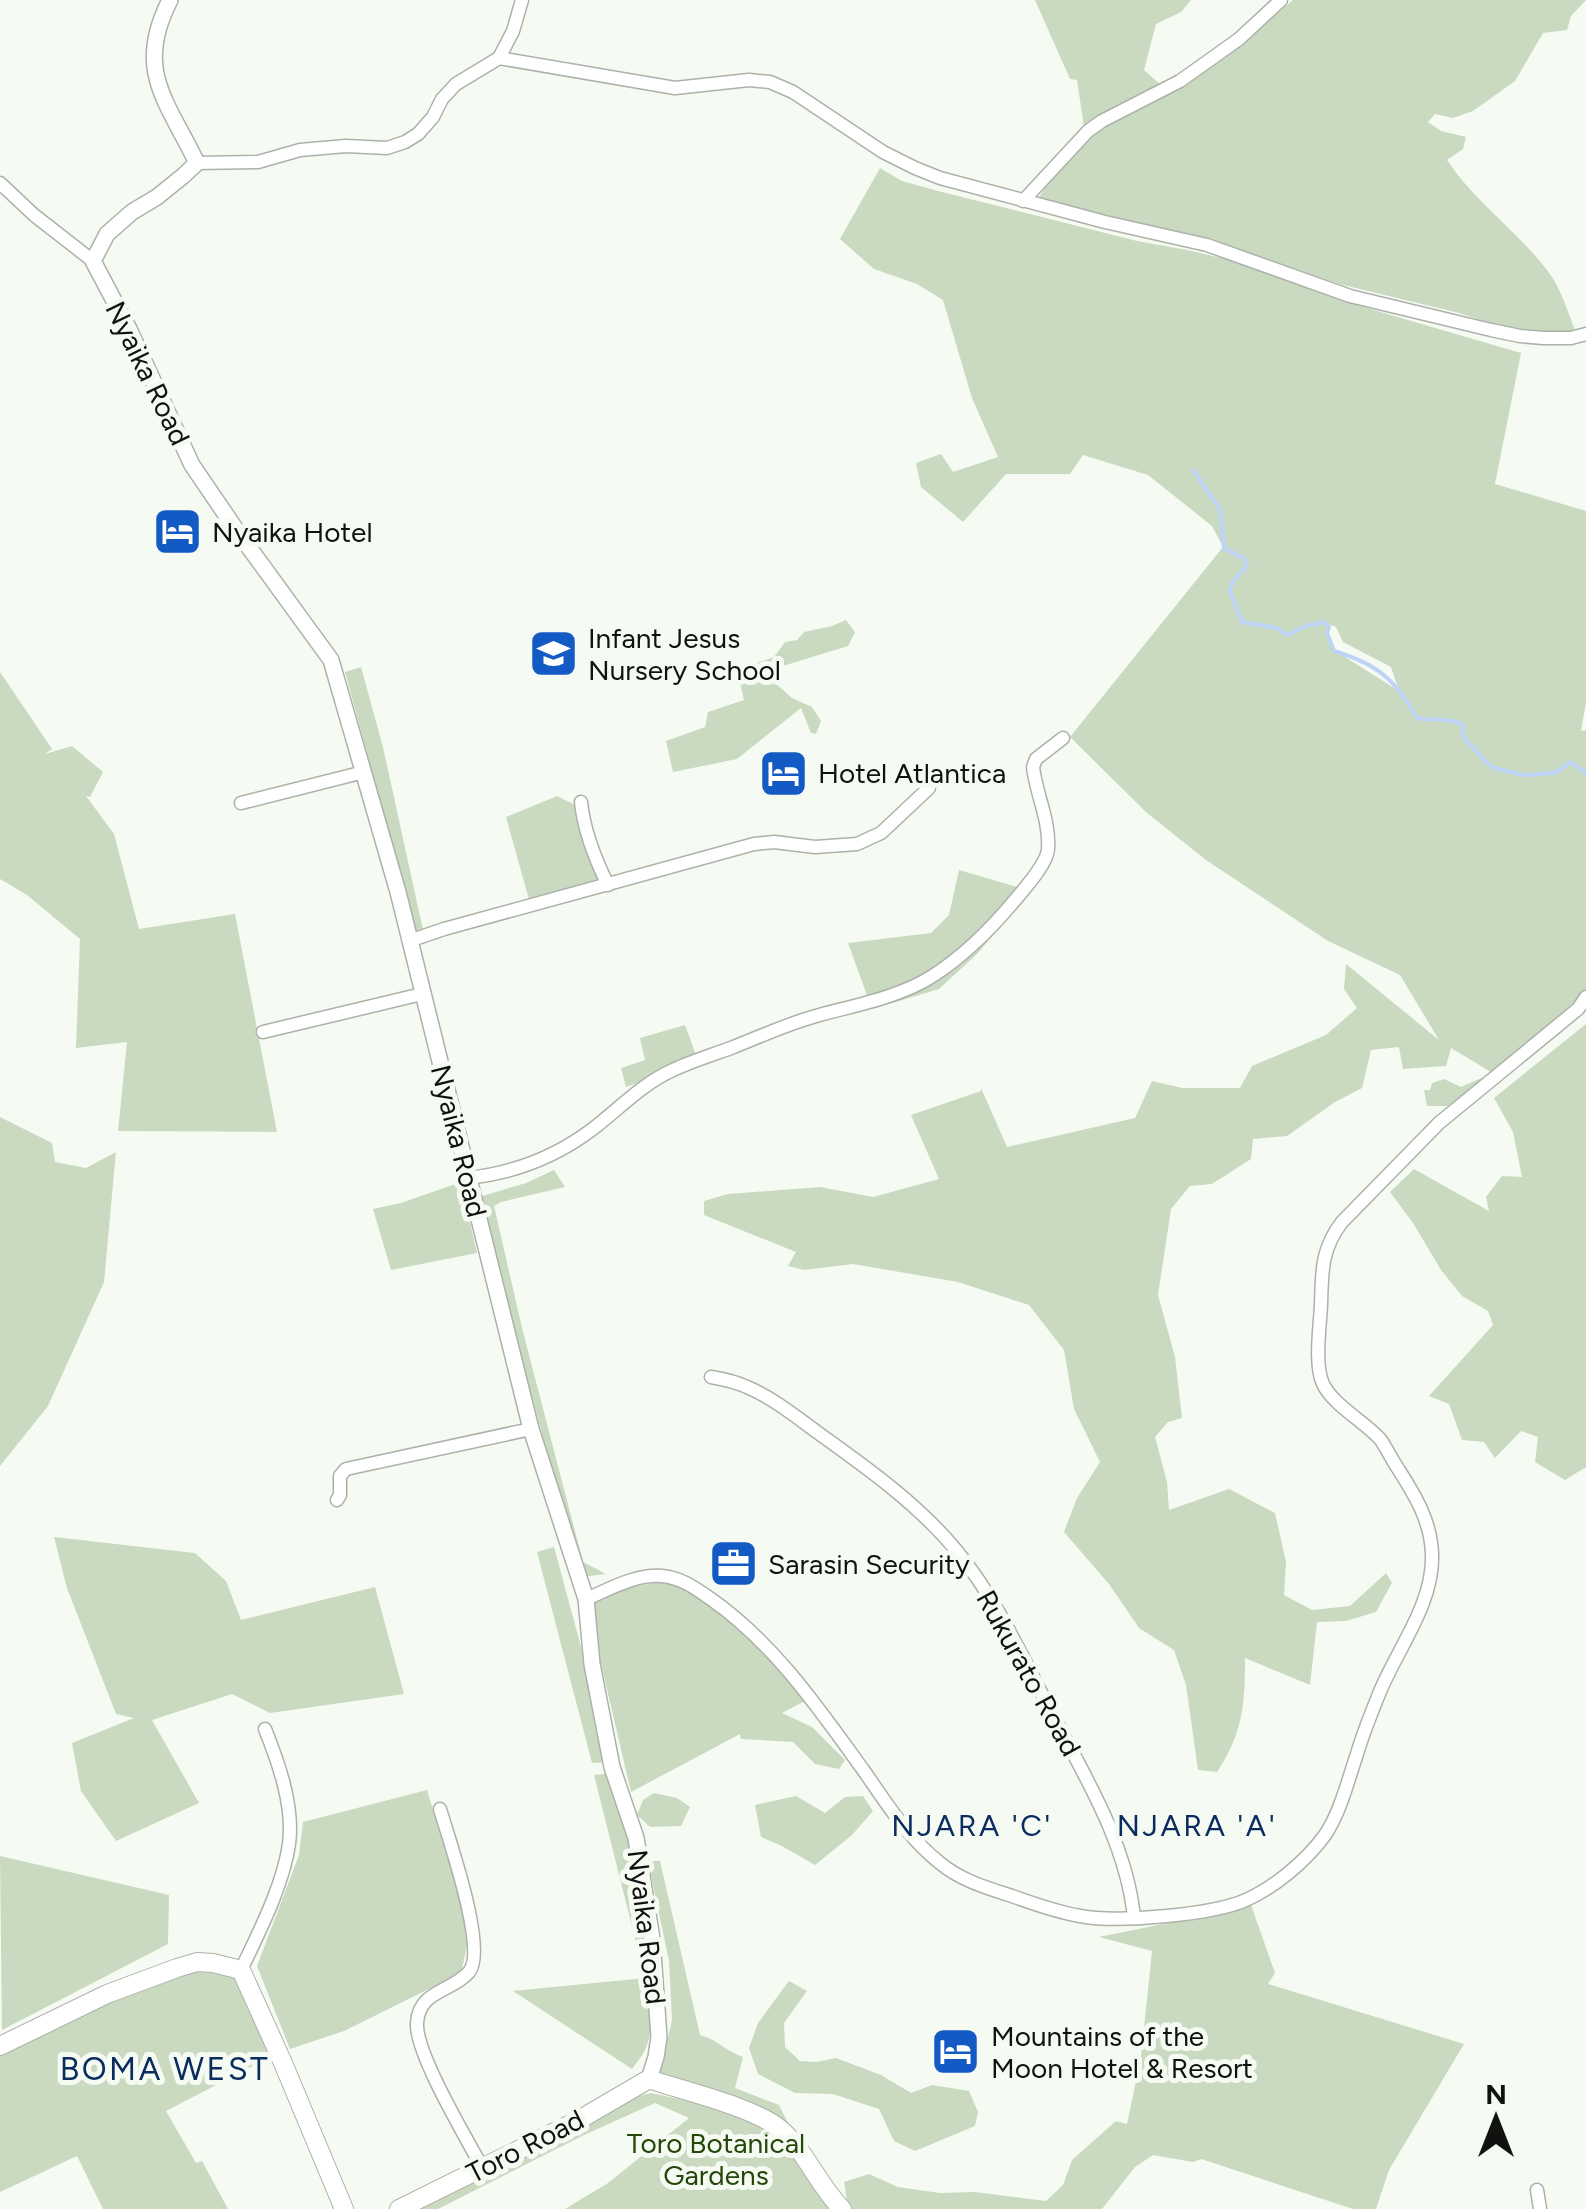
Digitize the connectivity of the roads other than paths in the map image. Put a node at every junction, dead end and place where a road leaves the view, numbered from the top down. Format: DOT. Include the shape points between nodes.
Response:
graph roads {
  1 [pos="170,0"];
  2 [pos="522,0"];
  3 [pos="1281,0"];
  4 [pos="500,58"];
  5 [pos="197,163"];
  6 [pos="0,183"];
  7 [pos="1024,201"];
  8 [pos="93,262"];
  9 [pos="1586,334"];
  10 [pos="1063,738"];
  11 [pos="364,772"];
  12 [pos="929,788"];
  13 [pos="581,802"];
  14 [pos="241,803"];
  15 [pos="608,885"];
  16 [pos="409,941"];
  17 [pos="422,994"];
  18 [pos="1586,997"];
  19 [pos="263,1032"];
  20 [pos="468,1178"];
  21 [pos="711,1377"];
  22 [pos="531,1429"];
  23 [pos="337,1500"];
  24 [pos="586,1599"];
  25 [pos="265,1729"];
  26 [pos="440,1809"];
  27 [pos="1134,1918"];
  28 [pos="241,1970"];
  29 [pos="0,2046"];
  30 [pos="649,2078"];
  31 [pos="483,2169"];
  32 [pos="1537,2190"];
  33 [pos="344,2209"];
  34 [pos="399,2209"];
  35 [pos="842,2209"];
  36 [pos="1540,2209"];
  1 -- 5 [label="street" via="156,35 154,72"];
  2 -- 4 [label="street"];
  3 -- 7 [label="street" via="1180,81 1088,131"];
  4 -- 5 [label="street" via="456,84 406,142 300,150 258,162"];
  4 -- 7 [label="street" via="675,88 770,82 915,168"];
  5 -- 8 [label="street" via="107,234"];
  6 -- 8 [label="street"];
  7 -- 9 [label="street" via="1207,245 1350,296 1506,333"];
  8 -- 11 [label="street, Nyaika Road" via="192,465 331,660"];
  10 -- 20 [label="street" via="1033,767 1047,856 990,929 930,978 686,1064 637,1090 555,1152 500,1174"];
  11 -- 14 [label="street"];
  11 -- 16 [label="street, Nyaika Road"];
  12 -- 15 [label="street" via="882,833 857,844 754,844"];
  13 -- 15 [label="street"];
  15 -- 16 [label="street"];
  16 -- 17 [label="street, Nyaika Road"];
  17 -- 19 [label="street"];
  17 -- 20 [label="street, Nyaika Road"];
  18 -- 27 [label="street" via="1438,1123 1342,1222 1324,1254 1324,1387 1380,1440 1422,1508 1432,1558 1425,1596 1383,1684 1327,1832 1287,1873 1245,1900"];
  20 -- 22 [label="street, Nyaika Road"];
  21 -- 27 [label="street, Rukurato Road" via="744,1385 789,1412 906,1500 955,1548 1000,1614 1090,1787 1124,1866"];
  22 -- 23 [label="street" via="346,1469"];
  22 -- 24 [label="street, Nyaika Road"];
  24 -- 27 [label="street" via="634,1579 686,1582 768,1649 900,1822 941,1864 966,1880 1043,1907 1083,1917"];
  24 -- 30 [label="street, Nyaika Road" via="592,1664 612,1767 636,1838 652,1940 659,2036"];
  25 -- 28 [label="street" via="280,1768 290,1840"];
  26 -- 31 [label="street" via="466,1894 472,1966 420,2008 418,2035"];
  28 -- 29 [label="main road" via="197,1962 108,1994"];
  28 -- 33 [label="main road"];
  30 -- 31 [label="main road, Toro Road"];
  30 -- 35 [label="main road" via="780,2129"];
  31 -- 34 [label="main road, Toro Road"];
  32 -- 36 [label="street"];
}
